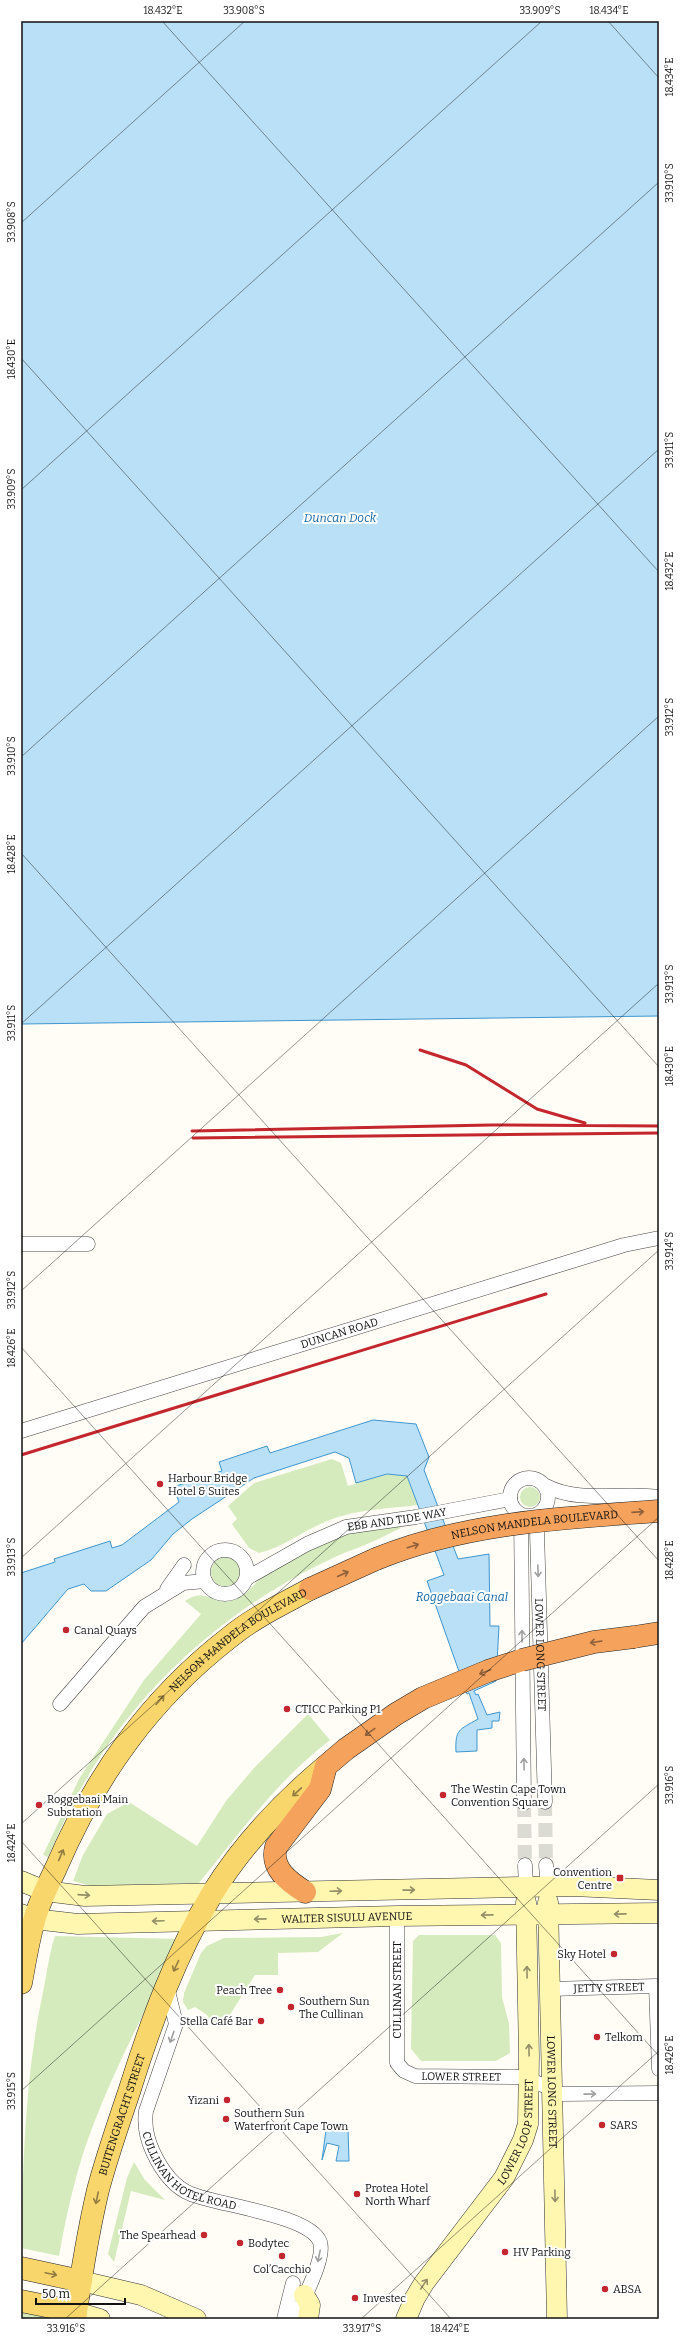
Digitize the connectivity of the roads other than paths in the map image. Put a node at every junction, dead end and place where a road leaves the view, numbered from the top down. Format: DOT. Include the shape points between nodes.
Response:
graph roads {
  1 [pos="659,1238"];
  2 [pos="21,1244"];
  3 [pos="88,1244"];
  4 [pos="21,1431"];
  5 [pos="546,1486"];
  6 [pos="576,1495"];
  7 [pos="659,1497"];
  8 [pos="510,1499"];
  9 [pos="546,1506"];
  10 [pos="659,1511"];
  11 [pos="520,1514"];
  12 [pos="289,1554"];
  13 [pos="242,1557"];
  14 [pos="206,1560"];
  15 [pos="184,1565"];
  16 [pos="247,1578"];
  17 [pos="204,1580"];
  18 [pos="310,1589"];
  19 [pos="161,1596"];
  20 [pos="659,1634"];
  21 [pos="60,1704"];
  22 [pos="329,1763"];
  23 [pos="545,1802"];
  24 [pos="524,1803"];
  25 [pos="546,1864"];
  26 [pos="525,1865"];
  27 [pos="21,1881"];
  28 [pos="526,1888"];
  29 [pos="548,1888"];
  30 [pos="659,1890"];
  31 [pos="45,1891"];
  32 [pos="305,1892"];
  33 [pos="213,1893"];
  34 [pos="659,1913"];
  35 [pos="526,1915"];
  36 [pos="548,1915"];
  37 [pos="28,1916"];
  38 [pos="397,1916"];
  39 [pos="198,1920"];
  40 [pos="21,1983"];
  41 [pos="166,1986"];
  42 [pos="550,1989"];
  43 [pos="397,2063"];
  44 [pos="659,2069"];
  45 [pos="529,2079"];
  46 [pos="552,2091"];
  47 [pos="659,2093"];
  48 [pos="21,2268"];
  49 [pos="81,2281"];
  50 [pos="303,2287"];
  51 [pos="21,2301"];
  52 [pos="76,2316"];
  53 [pos="100,2319"];
  54 [pos="196,2319"];
  55 [pos="284,2319"];
  56 [pos="296,2319"];
  57 [pos="308,2319"];
  58 [pos="406,2319"];
  59 [pos="557,2319"];
  1 -- 4 [label="street, DUNCAN ROAD" via="624,1245"];
  2 -- 3 [label="street"];
  5 -- 6 [label="street" via="555,1491"];
  5 -- 8 [label="street" via="536,1478 524,1478 515,1483"];
  5 -- 9 [label="street" via="549,1496"];
  6 -- 7 [label="street"];
  6 -- 9 [label="street"];
  8 -- 11 [label="street" via="513,1508"];
  8 -- 12 [label="street, EBB AND TIDE WAY" via="346,1527"];
  9 -- 11 [label="street" via="534,1515"];
  9 -- 23 [label="street, LOWER LONG STREET, one-way" via="537,1532"];
  18 -- 10 [label="highway, NELSON MANDELA BOULEVARD, one-way, bridge" via="387,1554 464,1531 552,1519"];
  24 -- 11 [label="street, LOWER LONG STREET, one-way"];
  12 -- 13 [label="street, EBB AND TIDE WAY" via="263,1562"];
  12 -- 16 [label="street, EBB AND TIDE WAY"];
  13 -- 14 [label="street" via="224,1549"];
  13 -- 16 [label="street" via="246,1564"];
  14 -- 15 [label="street"];
  14 -- 17 [label="street" via="203,1567"];
  15 -- 17 [label="street"];
  15 -- 19 [label="street"];
  16 -- 17 [label="street" via="238,1590 231,1594 216,1592"];
  17 -- 19 [label="street" via="183,1583"];
  31 -- 18 [label="main road, NELSON MANDELA BOULEVARD, one-way" via="70,1832 115,1758 165,1694 230,1636 258,1617"];
  19 -- 21 [label="street" via="141,1610"];
  20 -- 22 [label="highway, one-way, bridge" via="586,1644 488,1670 423,1698 396,1714"];
  22 -- 32 [label="highway" via="320,1788 274,1852 277,1867 286,1880"];
  22 -- 33 [label="main road, one-way" via="285,1802 256,1835"];
  25 -- 29 [label="street, LOWER LONG STREET"];
  26 -- 28 [label="street"];
  27 -- 31 [label="street"];
  28 -- 29 [label="street"];
  32 -- 28 [label="street, one-way"];
  28 -- 35 [label="street, LOWER LOOP STREET"];
  29 -- 30 [label="street" via="573,1886"];
  29 -- 36 [label="street, LOWER LONG STREET"];
  31 -- 33 [label="street, one-way" via="85,1896"];
  31 -- 37 [label="main road, NELSON MANDELA BOULEVARD"];
  32 -- 33 [label="street"];
  33 -- 39 [label="main road"];
  34 -- 36 [label="street, WALTER SISULU AVENUE, one-way"];
  35 -- 36 [label="street, WALTER SISULU AVENUE"];
  35 -- 38 [label="street, WALTER SISULU AVENUE, one-way"];
  45 -- 35 [label="street, LOWER LOOP STREET, one-way"];
  36 -- 42 [label="street, LOWER LONG STREET"];
  39 -- 37 [label="street, WALTER SISULU AVENUE, one-way" via="78,1924"];
  37 -- 40 [label="main road"];
  38 -- 39 [label="street, WALTER SISULU AVENUE, one-way"];
  38 -- 43 [label="street, CULLINAN STREET"];
  39 -- 41 [label="main road, BUITENGRACHT STREET, one-way"];
  41 -- 49 [label="main road, BUITENGRACHT STREET, one-way" via="151,2023 99,2189"];
  41 -- 50 [label="street, CULLINAN HOTEL ROAD, one-way" via="176,2024 144,2122 158,2164 169,2178 191,2194 295,2221 312,2233 320,2243"];
  42 -- 44 [label="street, JETTY STREET" via="656,1986"];
  42 -- 46 [label="street, LOWER LONG STREET"];
  43 -- 45 [label="street, LOWER STREET" via="404,2071 415,2076 509,2076"];
  45 -- 46 [label="street, LOWER STREET"];
  58 -- 45 [label="street, LOWER LOOP STREET, one-way" via="424,2283 490,2198 516,2156 528,2124"];
  46 -- 47 [label="street, LOWER STREET, one-way" via="562,2094"];
  46 -- 59 [label="street, LOWER LONG STREET, one-way"];
  48 -- 49 [label="main road, one-way"];
  49 -- 52 [label="main road, BUITENGRACHT STREET"];
  49 -- 54 [label="street" via="141,2295"];
  50 -- 55 [label="street"];
  50 -- 56 [label="street"];
  50 -- 57 [label="street" via="310,2305"];
  51 -- 52 [label="main road"];
  52 -- 53 [label="street"];
}
